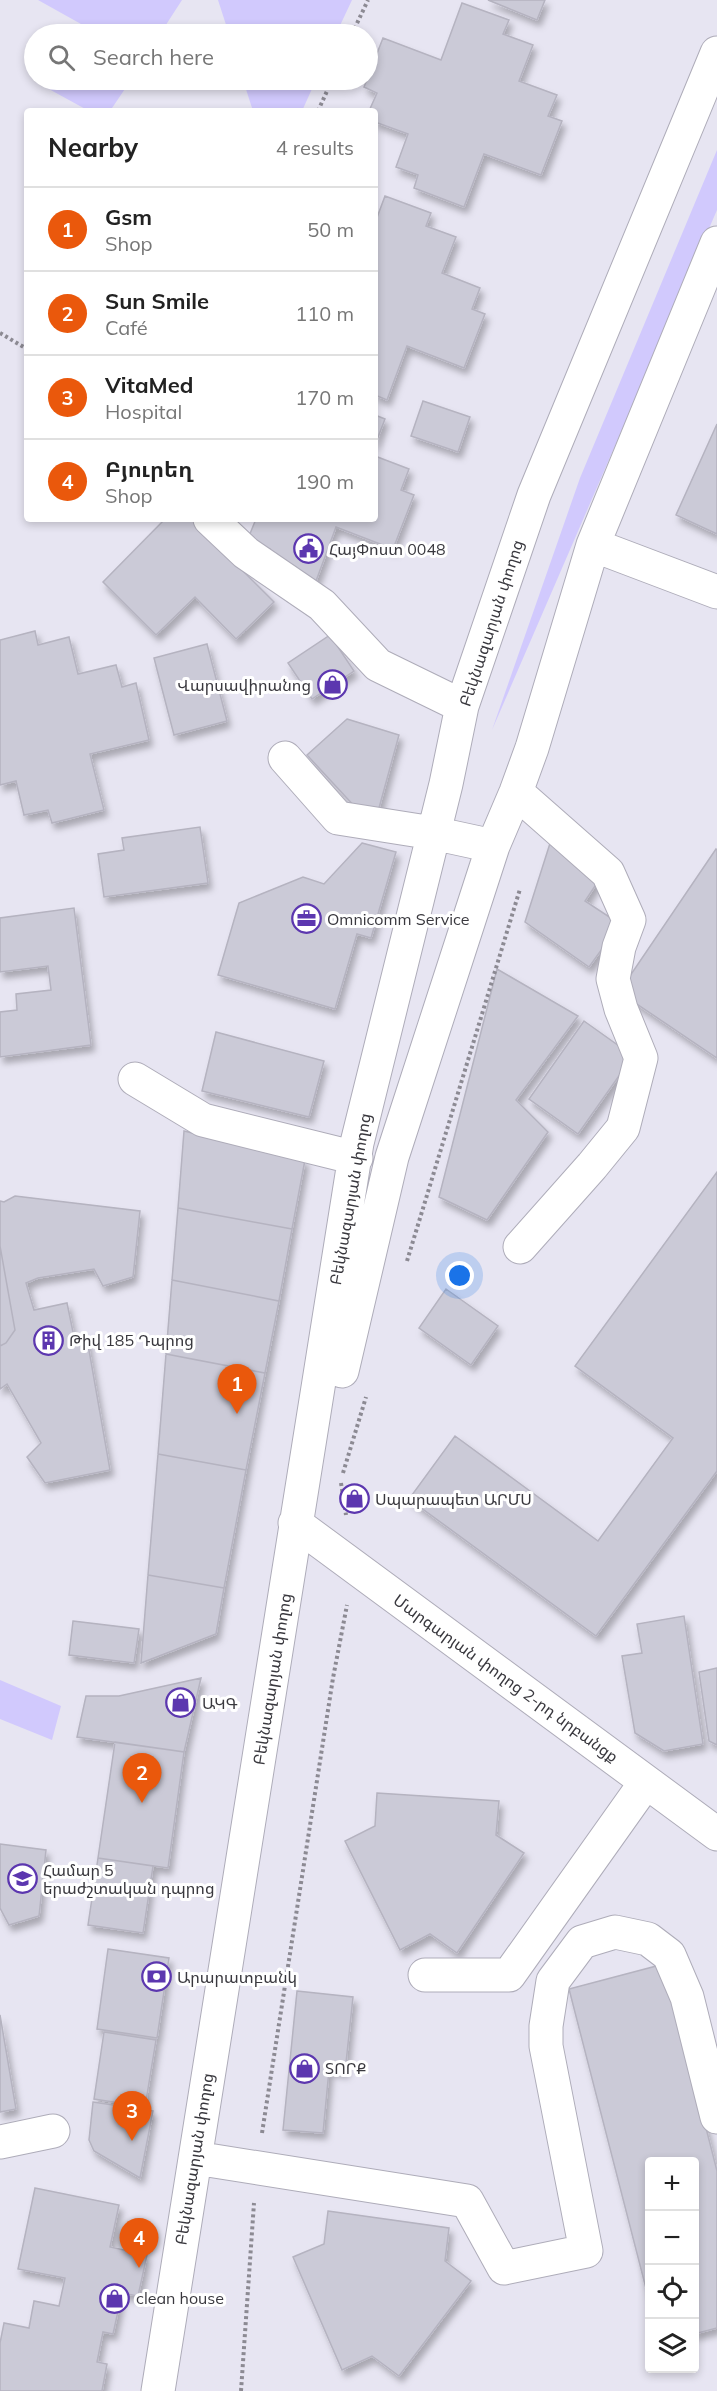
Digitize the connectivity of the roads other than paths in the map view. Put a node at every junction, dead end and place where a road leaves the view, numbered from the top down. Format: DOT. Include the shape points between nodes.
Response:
graph roads {
  1 [pos="717,53"];
  2 [pos="717,243"];
  3 [pos="213,522"];
  4 [pos="593,545"];
  5 [pos="717,592"];
  6 [pos="462,706"];
  7 [pos="285,758"];
  8 [pos="516,792"];
  9 [pos="433,833"];
  10 [pos="493,846"];
  11 [pos="135,1079"];
  12 [pos="356,1158"];
  13 [pos="520,1246"];
  14 [pos="304,1529"];
  15 [pos="646,1782"];
  16 [pos="717,1834"];
  17 [pos="425,1975"];
  18 [pos="717,2117"];
  19 [pos="53,2132"];
  20 [pos="0,2142"];
  21 [pos="208,2160"];
  22 [pos="158,2391"];
  23 [pos="173,2391"];
  1 -- 6 [label="street, Բեկնազարյան փողոց" via="534,495"];
  2 -- 4 [label="street, Բեկնազարյան փողոց"];
  3 -- 6 [label="street" via="246,553 322,605 378,665"];
  4 -- 5 [label="street"];
  4 -- 8 [label="street, Բեկնազարյան փողոց"];
  6 -- 9 [label="street, Բեկնազարյան փողոց"];
  7 -- 9 [label="street" via="338,818"];
  8 -- 10 [label="street, Բեկնազարյան փողոց"];
  8 -- 13 [label="street" via="608,873 629,920 613,979 641,1058 623,1128"];
  9 -- 10 [label="street"];
  9 -- 12 [label="street, Բեկնազարյան փողոց"];
  10 -- 14 [label="street, Բեկնազարյան փողոց" via="392,1157 319,1492"];
  11 -- 12 [label="street" via="203,1120"];
  12 -- 14 [label="street, Բեկնազարյան փողոց"];
  14 -- 15 [label="street, Մարգարյան փողոց 2-րդ նրբանցք"];
  14 -- 21 [label="street, Բեկնազարյան փողոց"];
  14 -- 22 [label="street, Բեկնազարյան փողոց" via="275,1667"];
  15 -- 16 [label="street, Մարգարյան փողոց 2-րդ նրբանցք"];
  15 -- 17 [label="street" via="509,1975"];
  18 -- 21 [label="street" via="687,1997 669,1955 648,1939 615,1932 582,1942 553,1981 546,2026 546,2046 586,2251 504,2268 467,2201"];
  19 -- 20 [label="street"];
  21 -- 23 [label="street, Բեկնազարյան փողոց"];
}
